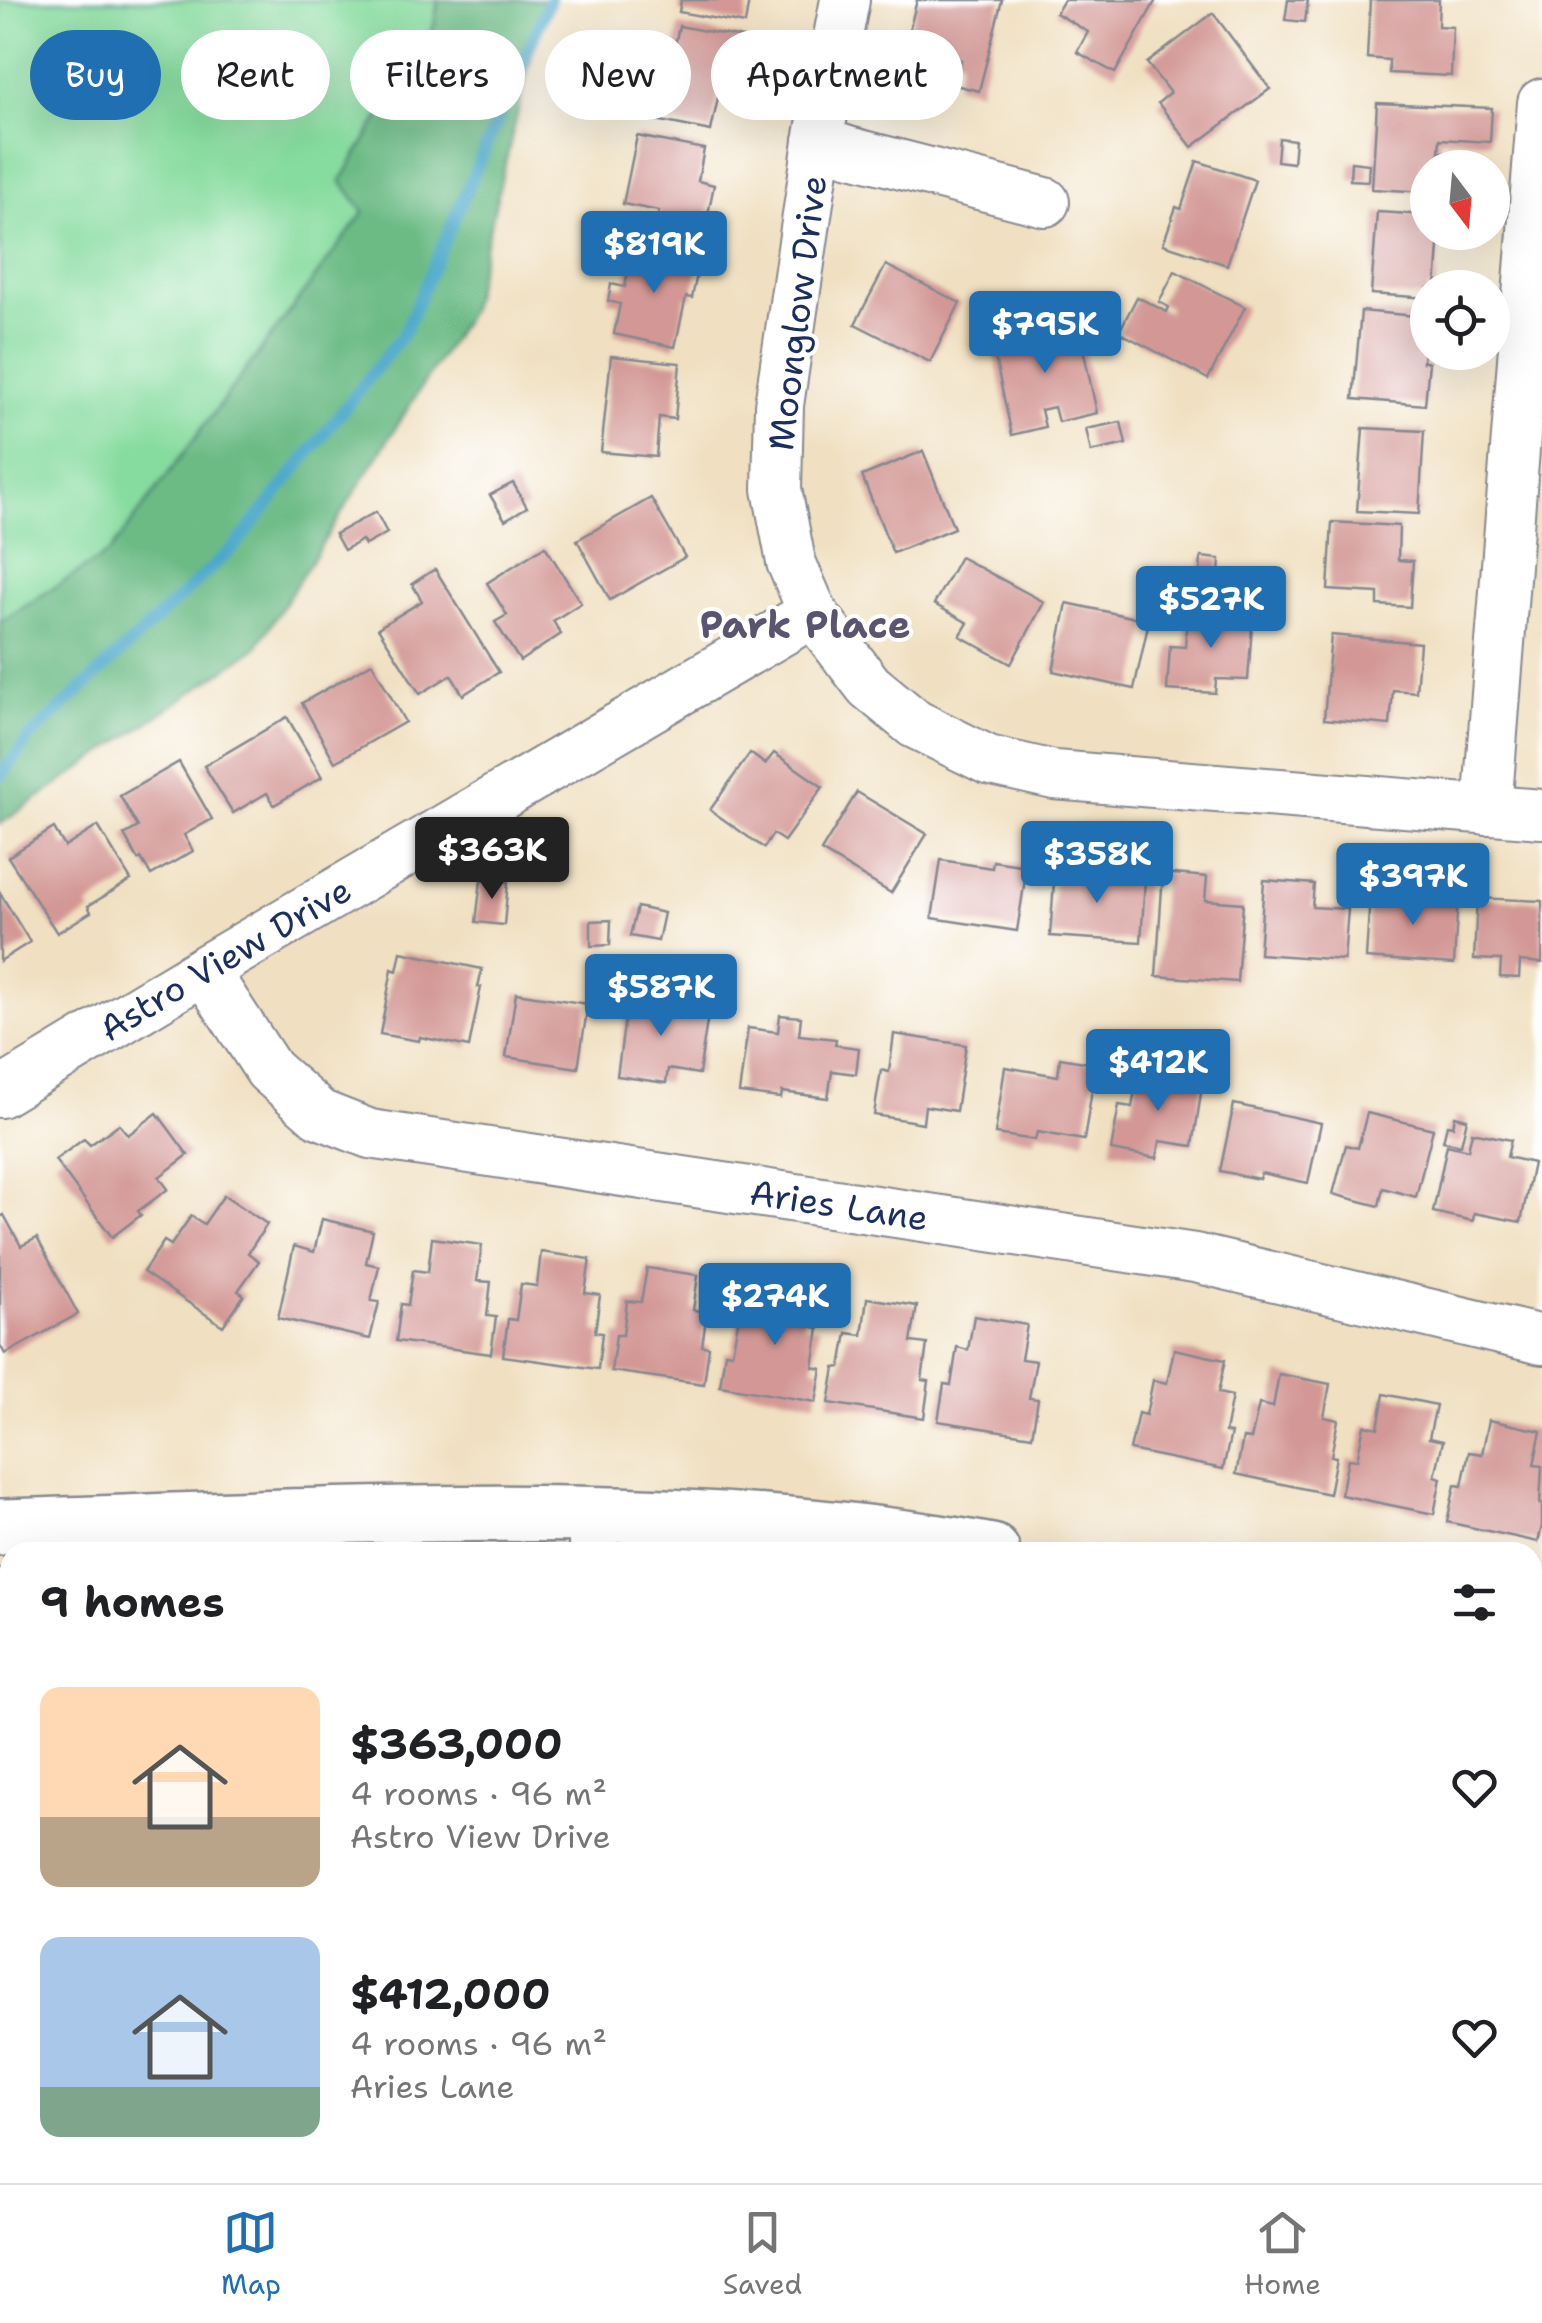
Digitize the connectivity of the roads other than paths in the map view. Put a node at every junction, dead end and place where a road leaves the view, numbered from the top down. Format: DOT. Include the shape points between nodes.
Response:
graph roads {
  1 [pos="845,0"];
  2 [pos="1542,103"];
  3 [pos="818,141"];
  4 [pos="1045,202"];
  5 [pos="814,614"];
  6 [pos="1487,810"];
  7 [pos="1542,814"];
  8 [pos="204,970"];
  9 [pos="0,1093"];
  10 [pos="1542,1340"];
  11 [pos="0,1527"];
  12 [pos="593,1533"];
  13 [pos="924,1542"];
  1 -- 3 [label="street, Moonglow Drive"];
  2 -- 6 [label="street"];
  3 -- 4 [label="street"];
  3 -- 5 [label="street, Moonglow Drive" via="779,406 777,489 792,562"];
  5 -- 6 [label="street, Moonglow Drive" via="869,686 915,724 988,760 1054,775"];
  5 -- 8 [label="street, Astro View Drive"];
  6 -- 7 [label="street, Moonglow Drive"];
  8 -- 9 [label="street, Astro View Drive"];
  8 -- 10 [label="street, Aries Lane" via="270,1070 319,1114 370,1134 1195,1258"];
  11 -- 12 [label="main road" via="523,1512"];
  12 -- 13 [label="main road" via="823,1527"];
}
